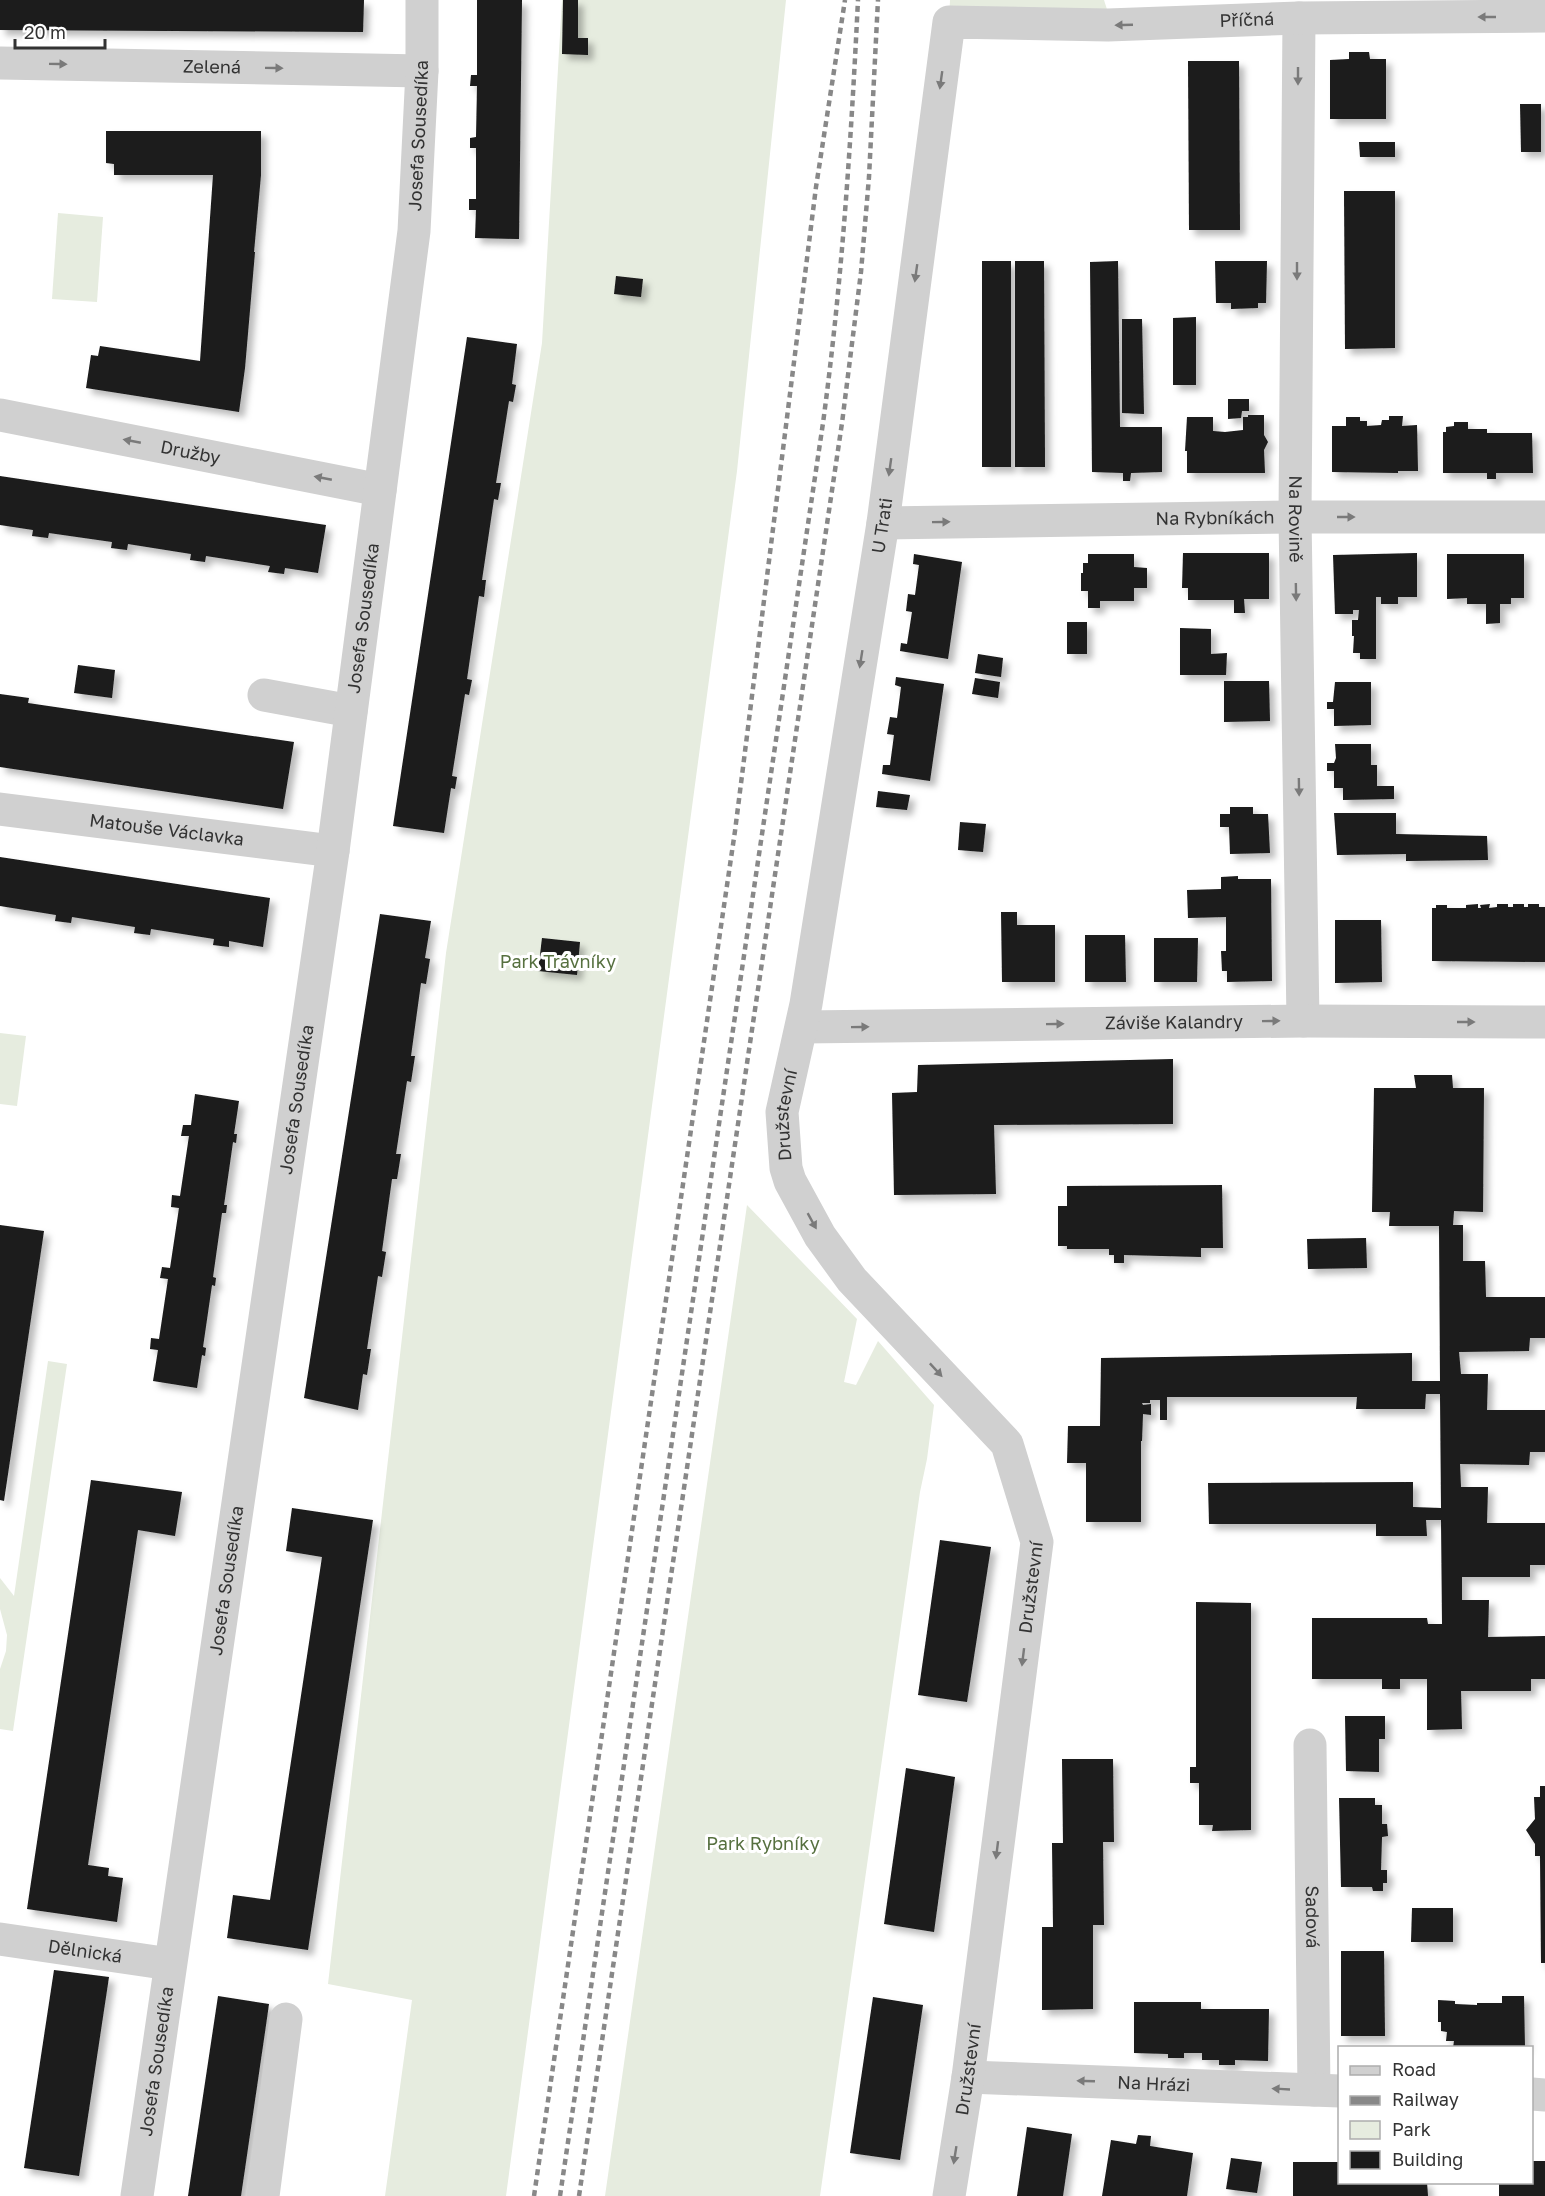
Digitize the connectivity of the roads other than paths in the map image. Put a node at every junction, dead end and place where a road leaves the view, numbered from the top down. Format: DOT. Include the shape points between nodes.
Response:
graph roads {
  1 [pos="422,0"];
  2 [pos="1160,12"];
  3 [pos="1545,16"];
  4 [pos="1299,18"];
  5 [pos="949,22"];
  6 [pos="0,63"];
  7 [pos="422,70"];
  8 [pos="0,415"];
  9 [pos="380,490"];
  10 [pos="1295,517"];
  11 [pos="1545,517"];
  12 [pos="883,523"];
  13 [pos="264,695"];
  14 [pos="351,711"];
  15 [pos="0,809"];
  16 [pos="333,851"];
  17 [pos="1303,1021"];
  18 [pos="1545,1022"];
  19 [pos="802,1028"];
  20 [pos="1310,1745"];
  21 [pos="0,1939"];
  22 [pos="170,1964"];
  23 [pos="286,2019"];
  24 [pos="968,2077"];
  25 [pos="1327,2090"];
  26 [pos="137,2196"];
  27 [pos="263,2196"];
  28 [pos="949,2196"];
  1 -- 7 [label="street, Josefa Sousedíka"];
  2 -- 4 [label="street, Příčná"];
  2 -- 5 [label="street, Příčná, one-way" via="1108,25"];
  3 -- 4 [label="street, Příčná, one-way"];
  4 -- 10 [label="street, Na Rovině, one-way"];
  5 -- 12 [label="street, U Trati, one-way"];
  6 -- 7 [label="street, Zelená, one-way"];
  7 -- 9 [label="street, Josefa Sousedíka" via="414,231"];
  9 -- 8 [label="street, Družby, one-way"];
  9 -- 14 [label="street, Josefa Sousedíka"];
  10 -- 11 [label="street, Na Rybníkách, one-way"];
  12 -- 10 [label="street, Na Rybníkách, one-way"];
  10 -- 17 [label="street, Na Rovině, one-way"];
  12 -- 19 [label="street, U Trati, one-way"];
  13 -- 14 [label="street"];
  14 -- 16 [label="street, Josefa Sousedíka"];
  15 -- 16 [label="street, Matouše Václavka"];
  16 -- 22 [label="street, Josefa Sousedíka"];
  17 -- 18 [label="street, Záviše Kalandry, one-way"];
  19 -- 17 [label="street, Záviše Kalandry, one-way"];
  19 -- 24 [label="street, Družstevní, one-way" via="782,1112 790,1181 820,1236 852,1280 1006,1444 1037,1542"];
  20 -- 25 [label="street, Sadová"];
  21 -- 22 [label="street, Dělnická"];
  22 -- 26 [label="street, Josefa Sousedíka"];
  23 -- 27 [label="street"];
  25 -- 24 [label="street, Na Hrázi, one-way"];
  24 -- 28 [label="street, Družstevní, one-way"];
}
